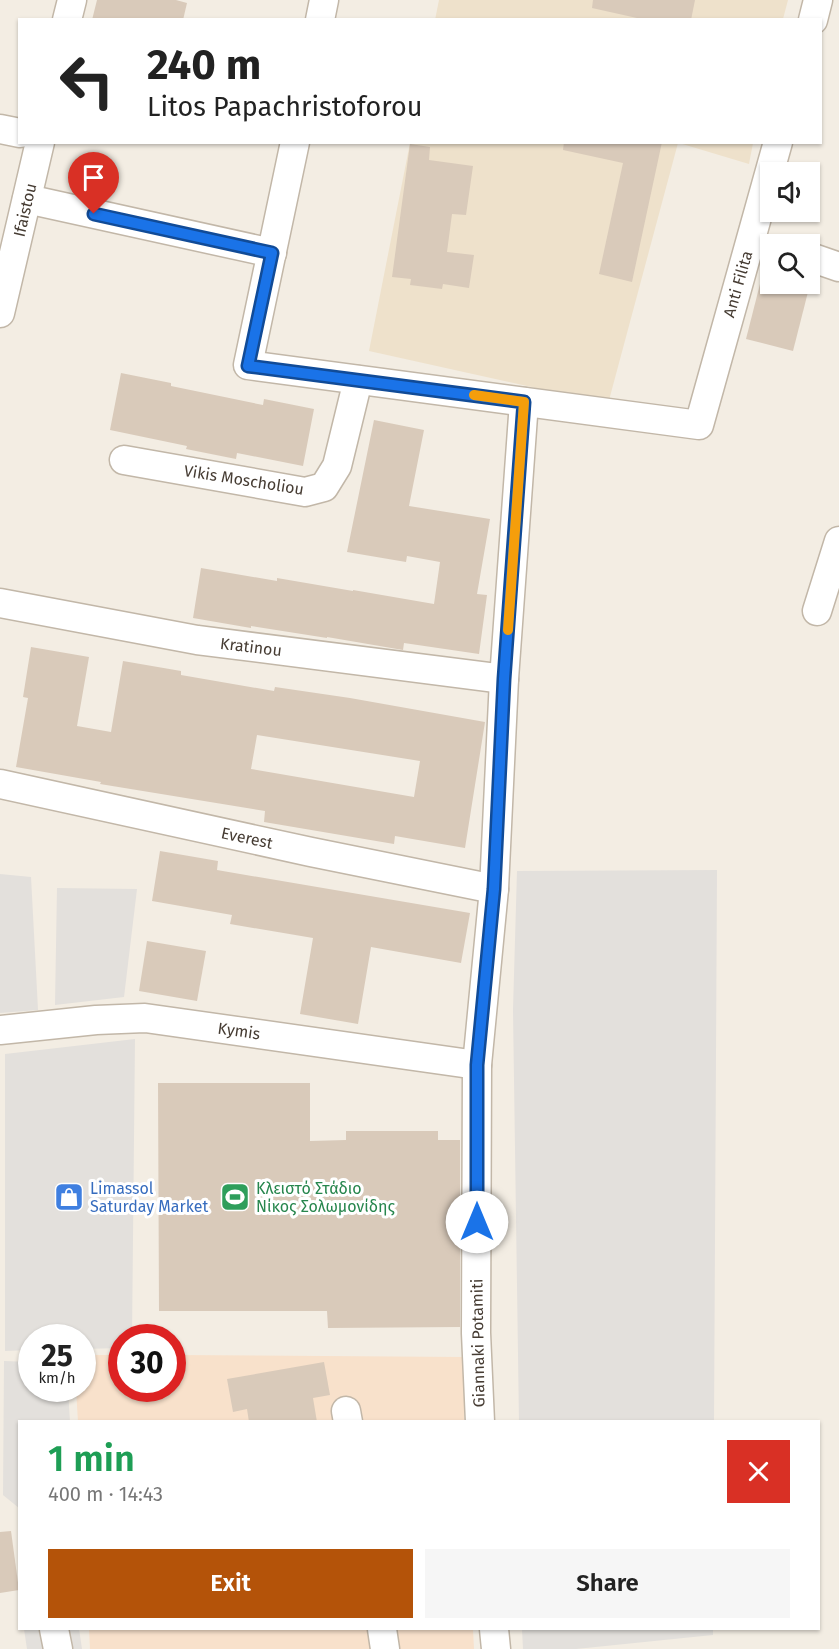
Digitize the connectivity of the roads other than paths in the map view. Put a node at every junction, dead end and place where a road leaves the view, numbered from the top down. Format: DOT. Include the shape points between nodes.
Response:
graph roads {
  1 [pos="72,0"];
  2 [pos="324,0"];
  3 [pos="818,0"];
  4 [pos="68,18"];
  5 [pos="320,18"];
  6 [pos="814,18"];
  7 [pos="0,129"];
  8 [pos="18,133"];
  9 [pos="40,144"];
  10 [pos="295,144"];
  11 [pos="778,144"];
  12 [pos="27,199"];
  13 [pos="762,234"];
  14 [pos="760,244"];
  15 [pos="272,253"];
  16 [pos="820,260"];
  17 [pos="839,267"];
  18 [pos="0,313"];
  19 [pos="358,380"];
  20 [pos="524,402"];
  21 [pos="123,460"];
  22 [pos="839,541"];
  23 [pos="0,603"];
  24 [pos="817,611"];
  25 [pos="504,679"];
  26 [pos="0,784"];
  27 [pos="494,889"];
  28 [pos="0,1030"];
  29 [pos="477,1065"];
  30 [pos="480,1420"];
  31 [pos="54,1630"];
  32 [pos="382,1630"];
  33 [pos="495,1630"];
  34 [pos="58,1649"];
  35 [pos="385,1649"];
  36 [pos="496,1649"];
  1 -- 4 [label="street"];
  2 -- 5 [label="street"];
  3 -- 6 [label="street"];
  7 -- 8 [label="street"];
  9 -- 12 [label="street, Ifaistou"];
  10 -- 15 [label="street"];
  11 -- 13 [label="street, Anti Filita"];
  12 -- 15 [label="street"];
  12 -- 18 [label="street, Ifaistou"];
  14 -- 20 [label="street, Anti Filita" via="699,425"];
  15 -- 19 [label="street" via="248,366"];
  16 -- 17 [label="street"];
  19 -- 20 [label="street"];
  19 -- 21 [label="street, Vikis Moscholiou" via="337,466 324,487 306,492"];
  20 -- 25 [label="street, Giannaki Potamiti"];
  22 -- 24 [label="street"];
  23 -- 25 [label="street, Kratinou" via="197,640"];
  25 -- 27 [label="street, Giannaki Potamiti"];
  26 -- 27 [label="street, Everest"];
  27 -- 29 [label="street, Giannaki Potamiti"];
  28 -- 29 [label="street, Kymis" via="145,1018"];
  29 -- 30 [label="street, Giannaki Potamiti" via="476,1333"];
  31 -- 34 [label="street"];
  32 -- 35 [label="street"];
  33 -- 36 [label="street"];
}
